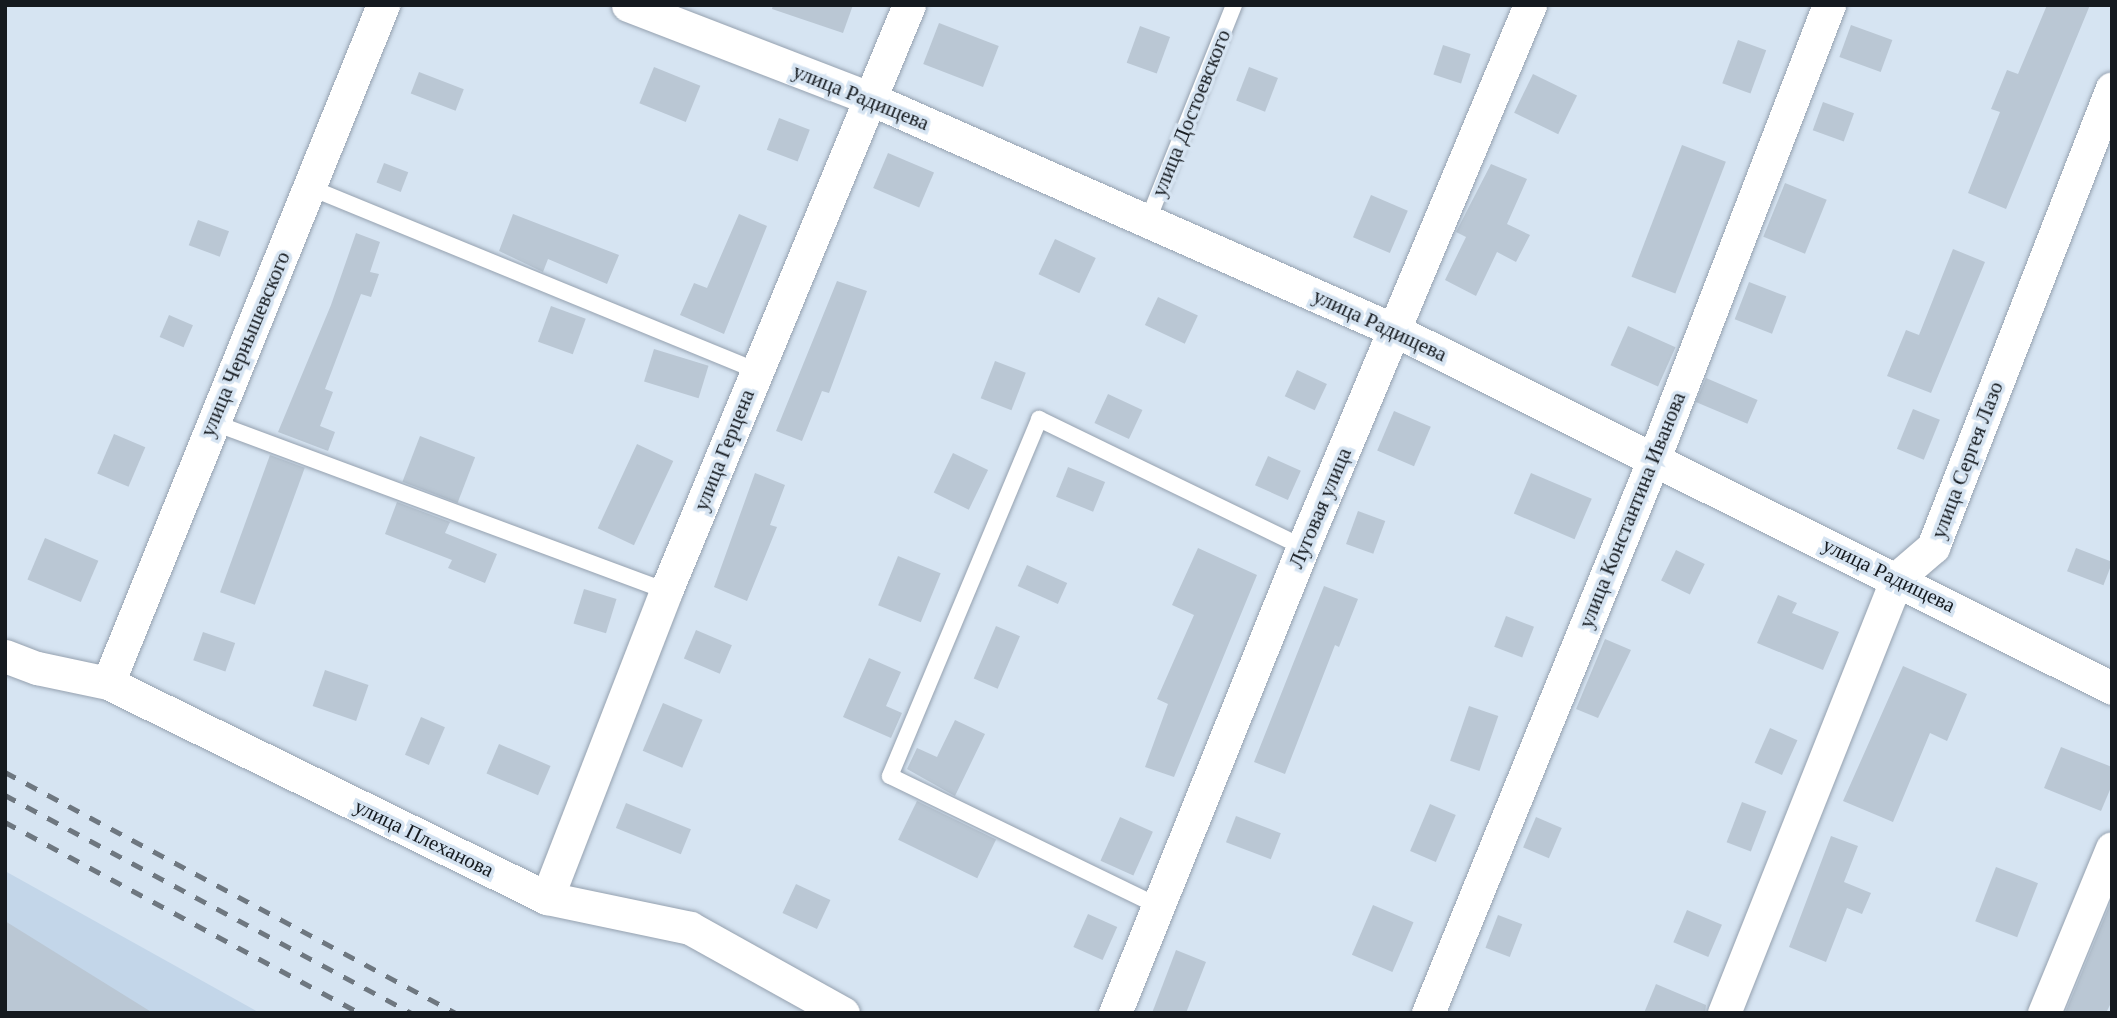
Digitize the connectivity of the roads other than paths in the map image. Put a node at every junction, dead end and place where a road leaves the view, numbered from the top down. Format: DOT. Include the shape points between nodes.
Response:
graph roads {
  1 [pos="383,5"];
  2 [pos="628,5"];
  3 [pos="909,5"];
  4 [pos="1234,5"];
  5 [pos="1530,5"];
  6 [pos="1829,5"];
  7 [pos="2112,89"];
  8 [pos="871,99"];
  9 [pos="311,188"];
  10 [pos="1148,220"];
  11 [pos="1394,330"];
  12 [pos="757,371"];
  13 [pos="212,422"];
  14 [pos="1653,461"];
  15 [pos="1303,547"];
  16 [pos="1897,578"];
  17 [pos="666,591"];
  18 [pos="5,656"];
  19 [pos="108,683"];
  20 [pos="2112,688"];
  21 [pos="2112,848"];
  22 [pos="547,898"];
  23 [pos="1160,907"];
  24 [pos="843,1013"];
  25 [pos="1115,1013"];
  26 [pos="1428,1013"];
  27 [pos="1724,1013"];
  28 [pos="2044,1013"];
  1 -- 9 [label="street, улица Чернышевского"];
  2 -- 8 [label="street, улица Радищева"];
  3 -- 8 [label="street, улица Герцена"];
  4 -- 10 [label="lane, улица Достоевского"];
  5 -- 11 [label="street, Луговая улица"];
  6 -- 14 [label="street, улица Константина Иванова"];
  7 -- 16 [label="street, улица Сергея Лазо" via="1933,547"];
  8 -- 10 [label="street, улица Радищева"];
  8 -- 12 [label="street, улица Герцена"];
  9 -- 12 [label="lane"];
  9 -- 13 [label="street, улица Чернышевского"];
  10 -- 11 [label="street, улица Радищева"];
  11 -- 14 [label="street, улица Радищева"];
  11 -- 15 [label="street, Луговая улица"];
  12 -- 17 [label="street, улица Герцена"];
  13 -- 17 [label="lane"];
  13 -- 19 [label="street, улица Чернышевского"];
  14 -- 16 [label="street, улица Радищева"];
  14 -- 26 [label="street, улица Константина Иванова"];
  15 -- 23 [label="street, Луговая улица"];
  15 -- 23 [label="lane" via="1039,419 890,776"];
  16 -- 20 [label="street, улица Радищева"];
  16 -- 27 [label="street, улица Сергея Лазо"];
  17 -- 22 [label="street, улица Герцена"];
  18 -- 19 [label="street, улица Плеханова"];
  19 -- 22 [label="street, улица Плеханова"];
  21 -- 28 [label="street"];
  22 -- 24 [label="street, улица Плеханова" via="690,928"];
  23 -- 25 [label="street, Луговая улица"];
}
